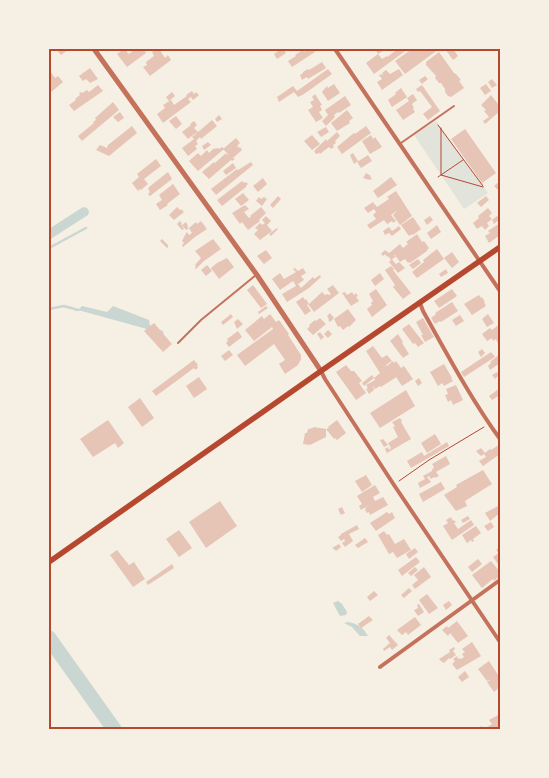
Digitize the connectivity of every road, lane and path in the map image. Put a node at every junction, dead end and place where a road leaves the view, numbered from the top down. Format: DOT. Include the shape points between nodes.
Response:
graph roads {
  1 [pos="94,49"];
  2 [pos="335,49"];
  3 [pos="454,106"];
  4 [pos="400,144"];
  5 [pos="464,160"];
  6 [pos="441,175"];
  7 [pos="438,177"];
  8 [pos="500,247"];
  9 [pos="480,261"];
  10 [pos="257,275"];
  11 [pos="500,290"];
  12 [pos="420,303"];
  13 [pos="178,343"];
  14 [pos="321,371"];
  15 [pos="489,424"];
  16 [pos="500,439"];
  17 [pos="394,485"];
  18 [pos="49,562"];
  19 [pos="500,580"];
  20 [pos="472,600"];
  21 [pos="500,642"];
  22 [pos="380,667"];
  1 -- 10 [label="street"];
  2 -- 4 [label="street"];
  3 -- 4 [label="lane"];
  4 -- 9 [label="street"];
  5 -- 6 [label="path"];
  5 -- 6 [label="path" via="483,187"];
  5 -- 6 [label="path" via="440,128"];
  6 -- 7 [label="path"];
  8 -- 9 [label="main road"];
  9 -- 11 [label="street"];
  9 -- 12 [label="main road"];
  10 -- 13 [label="lane"];
  10 -- 14 [label="street"];
  12 -- 14 [label="main road"];
  12 -- 15 [label="street"];
  14 -- 17 [label="street"];
  14 -- 18 [label="main road"];
  15 -- 16 [label="street"];
  15 -- 17 [label="path"];
  17 -- 20 [label="street"];
  19 -- 20 [label="street"];
  20 -- 21 [label="street"];
  20 -- 22 [label="street"];
}
